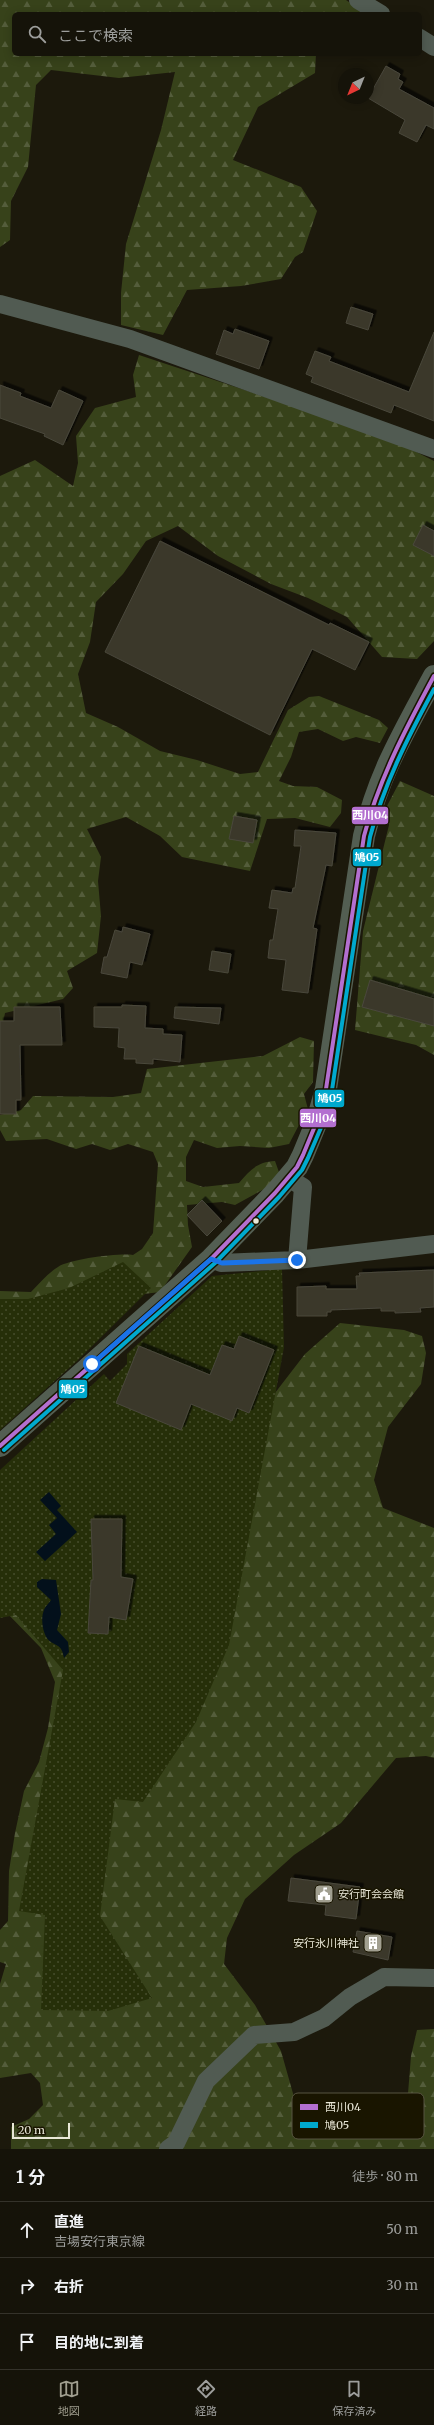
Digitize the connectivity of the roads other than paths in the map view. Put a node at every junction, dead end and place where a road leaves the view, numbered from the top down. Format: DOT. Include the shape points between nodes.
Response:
graph roads {
  1 [pos="358,0"];
  2 [pos="378,12"];
  3 [pos="422,39"];
  4 [pos="434,47"];
  5 [pos="0,304"];
  6 [pos="434,449"];
  7 [pos="434,676"];
  8 [pos="288,1178"];
  9 [pos="434,1244"];
  10 [pos="211,1259"];
  11 [pos="297,1260"];
  12 [pos="0,1446"];
  13 [pos="434,1978"];
  14 [pos="168,2149"];
  1 -- 2 [label="street"];
  3 -- 4 [label="street"];
  5 -- 6 [label="street" via="130,339"];
  7 -- 8 [label="main road" via="390,756 373,799 364,836 326,1089 310,1142"];
  8 -- 10 [label="main road"];
  8 -- 11 [label="street" via="303,1187"];
  9 -- 11 [label="street"];
  10 -- 11 [label="street" via="222,1263"];
  10 -- 12 [label="main road"];
  13 -- 14 [label="street" via="384,1977 350,1997 324,2018 294,2032 254,2035 206,2081 176,2143"];
}
